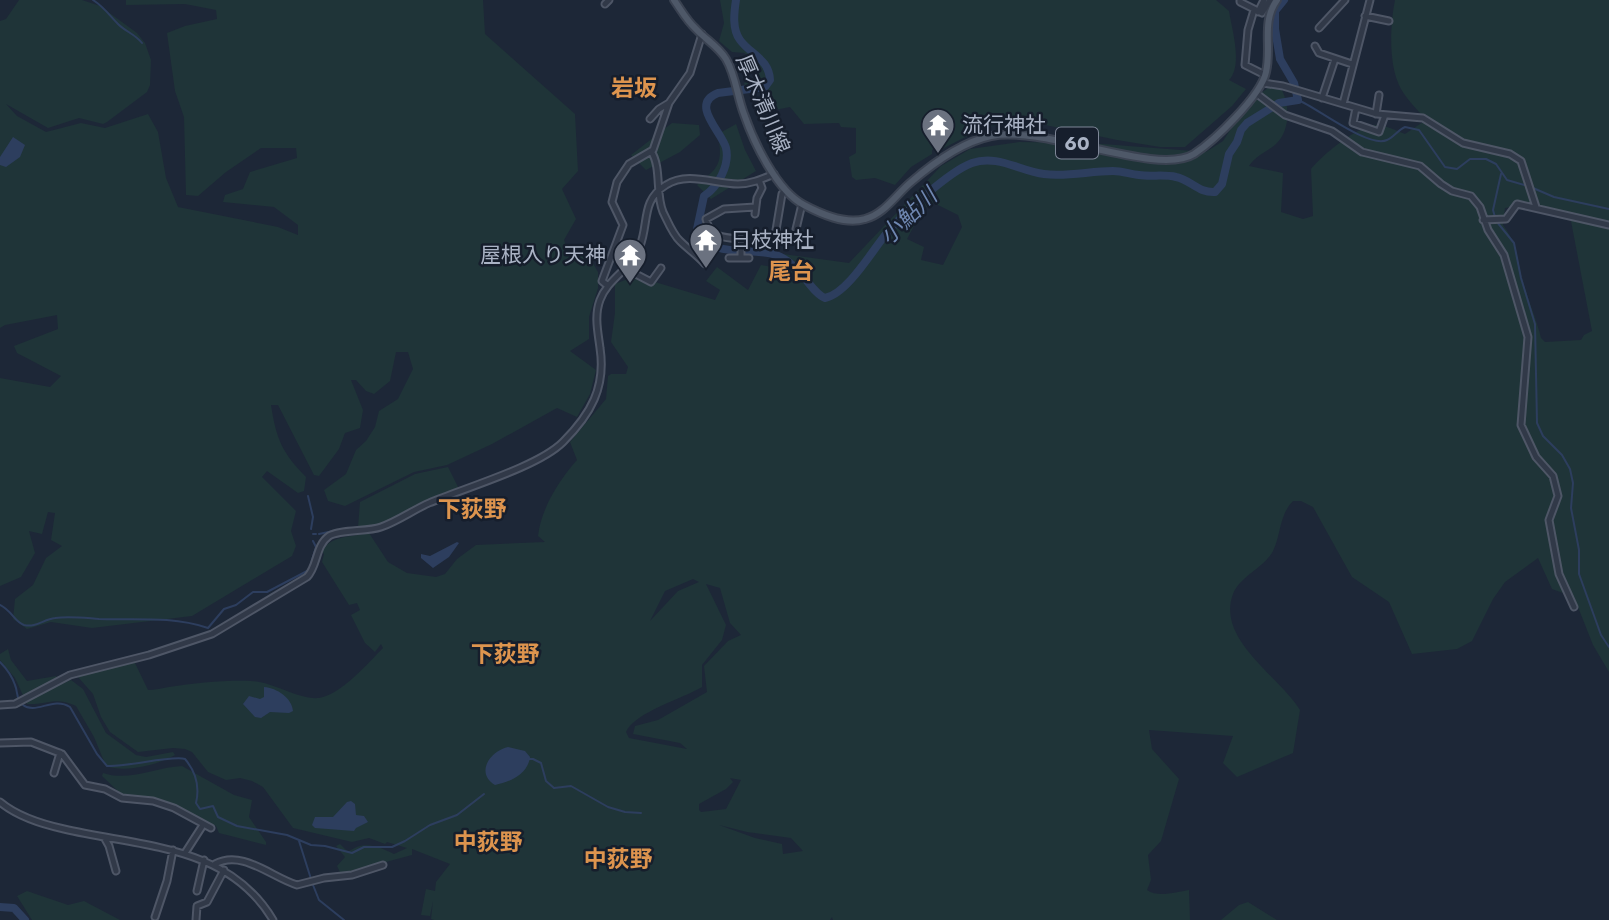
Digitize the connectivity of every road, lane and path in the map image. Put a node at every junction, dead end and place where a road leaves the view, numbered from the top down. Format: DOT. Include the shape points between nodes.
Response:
graph roads {
  1 [pos="674,0"];
  2 [pos="1240,0"];
  3 [pos="1264,0"];
  4 [pos="1270,0"];
  5 [pos="1277,0"];
  6 [pos="1345,0"];
  7 [pos="1370,0"];
  8 [pos="1256,11"];
  9 [pos="1365,16"];
  10 [pos="1389,21"];
  11 [pos="1319,27"];
  12 [pos="702,34"];
  13 [pos="1315,46"];
  14 [pos="1335,59"];
  15 [pos="1352,64"];
  16 [pos="1265,75"];
  17 [pos="1263,83"];
  18 [pos="1257,94"];
  19 [pos="1379,95"];
  20 [pos="1320,97"];
  21 [pos="669,103"];
  22 [pos="1343,104"];
  23 [pos="1356,108"];
  24 [pos="1376,114"];
  25 [pos="1385,115"];
  26 [pos="650,119"];
  27 [pos="651,151"];
  28 [pos="774,174"];
  29 [pos="759,180"];
  30 [pos="659,190"];
  31 [pos="786,192"];
  32 [pos="802,205"];
  33 [pos="1536,207"];
  34 [pos="1483,220"];
  35 [pos="1609,225"];
  36 [pos="796,229"];
  37 [pos="776,230"];
  38 [pos="741,257"];
  39 [pos="729,258"];
  40 [pos="748,258"];
  41 [pos="705,264"];
  42 [pos="661,268"];
  43 [pos="626,269"];
  44 [pos="608,286"];
  45 [pos="1574,607"];
  46 [pos="0,705"];
  47 [pos="0,743"];
  48 [pos="60,753"];
  49 [pos="54,773"];
  50 [pos="0,802"];
  51 [pos="203,825"];
  52 [pos="211,828"];
  53 [pos="104,837"];
  54 [pos="173,850"];
  55 [pos="185,852"];
  56 [pos="204,860"];
  57 [pos="215,864"];
  58 [pos="383,865"];
  59 [pos="224,870"];
  60 [pos="116,872"];
  61 [pos="197,891"];
  62 [pos="155,917"];
  63 [pos="196,920"];
  64 [pos="273,920"];
  1 -- 12 [label="main road, 厚木清川線 / 60"];
  2 -- 8 [label="street"];
  3 -- 8 [label="street"];
  4 -- 8 [label="street" via="1262,13"];
  5 -- 16 [label="main road, 60" via="1268,20"];
  6 -- 11 [label="street"];
  7 -- 9 [label="street"];
  8 -- 16 [label="street" via="1248,30 1245,65"];
  9 -- 10 [label="street"];
  9 -- 15 [label="street"];
  12 -- 21 [label="street" via="687,78"];
  12 -- 28 [label="main road, 厚木清川線 / 60" via="725,57 746,120"];
  13 -- 14 [label="street" via="1319,53"];
  14 -- 15 [label="street"];
  14 -- 20 [label="street"];
  15 -- 22 [label="street"];
  16 -- 17 [label="main road, 60"];
  17 -- 18 [label="main road, 60"];
  17 -- 20 [label="street"];
  18 -- 32 [label="main road, 60" via="1201,148 1178,160 1150,159 1027,134 1003,134 982,138 948,155 867,219 839,219"];
  18 -- 34 [label="street" via="1282,113 1332,131 1363,152 1420,166 1441,184 1476,200"];
  19 -- 24 [label="street"];
  20 -- 22 [label="street"];
  21 -- 26 [label="street"];
  21 -- 27 [label="street"];
  22 -- 23 [label="street"];
  23 -- 24 [label="street"];
  23 -- 25 [label="street" via="1353,123 1379,132"];
  24 -- 25 [label="street"];
  25 -- 33 [label="street" via="1423,118 1463,143 1510,153 1521,161"];
  27 -- 30 [label="street"];
  27 -- 44 [label="street" via="629,164 613,194 623,225 602,281"];
  28 -- 29 [label="street"];
  28 -- 31 [label="main road, 厚木清川線 / 60"];
  29 -- 30 [label="street" via="743,184 676,180"];
  29 -- 38 [label="street" via="764,186 755,211 724,209 706,219 717,236 742,240"];
  30 -- 41 [label="street" via="662,211 680,242"];
  30 -- 43 [label="street" via="647,206 640,248"];
  31 -- 32 [label="main road, 60"];
  31 -- 37 [label="street"];
  32 -- 36 [label="street"];
  33 -- 34 [label="street" via="1517,204 1506,219"];
  33 -- 35 [label="street"];
  34 -- 45 [label="street" via="1504,255 1528,337 1521,425 1536,457 1553,476 1558,496 1549,520 1559,575"];
  38 -- 39 [label="street"];
  38 -- 40 [label="street"];
  42 -- 43 [label="street" via="652,282"];
  43 -- 44 [label="street"];
  44 -- 46 [label="street" via="597,312 603,370 599,389 562,444 380,527 329,537 320,546 307,577 212,634 70,675 10,706"];
  47 -- 48 [label="street" via="32,742"];
  48 -- 49 [label="street"];
  48 -- 51 [label="street" via="85,785 174,808"];
  50 -- 53 [label="street" via="16,814 49,826"];
  51 -- 52 [label="street"];
  51 -- 55 [label="street"];
  53 -- 54 [label="street"];
  53 -- 60 [label="street"];
  54 -- 55 [label="street"];
  54 -- 62 [label="street"];
  55 -- 56 [label="street"];
  56 -- 57 [label="street"];
  56 -- 61 [label="street"];
  57 -- 58 [label="street" via="233,859 292,884 352,876"];
  57 -- 59 [label="street"];
  59 -- 63 [label="street" via="207,902 197,906"];
  59 -- 64 [label="street" via="255,895"];
}
